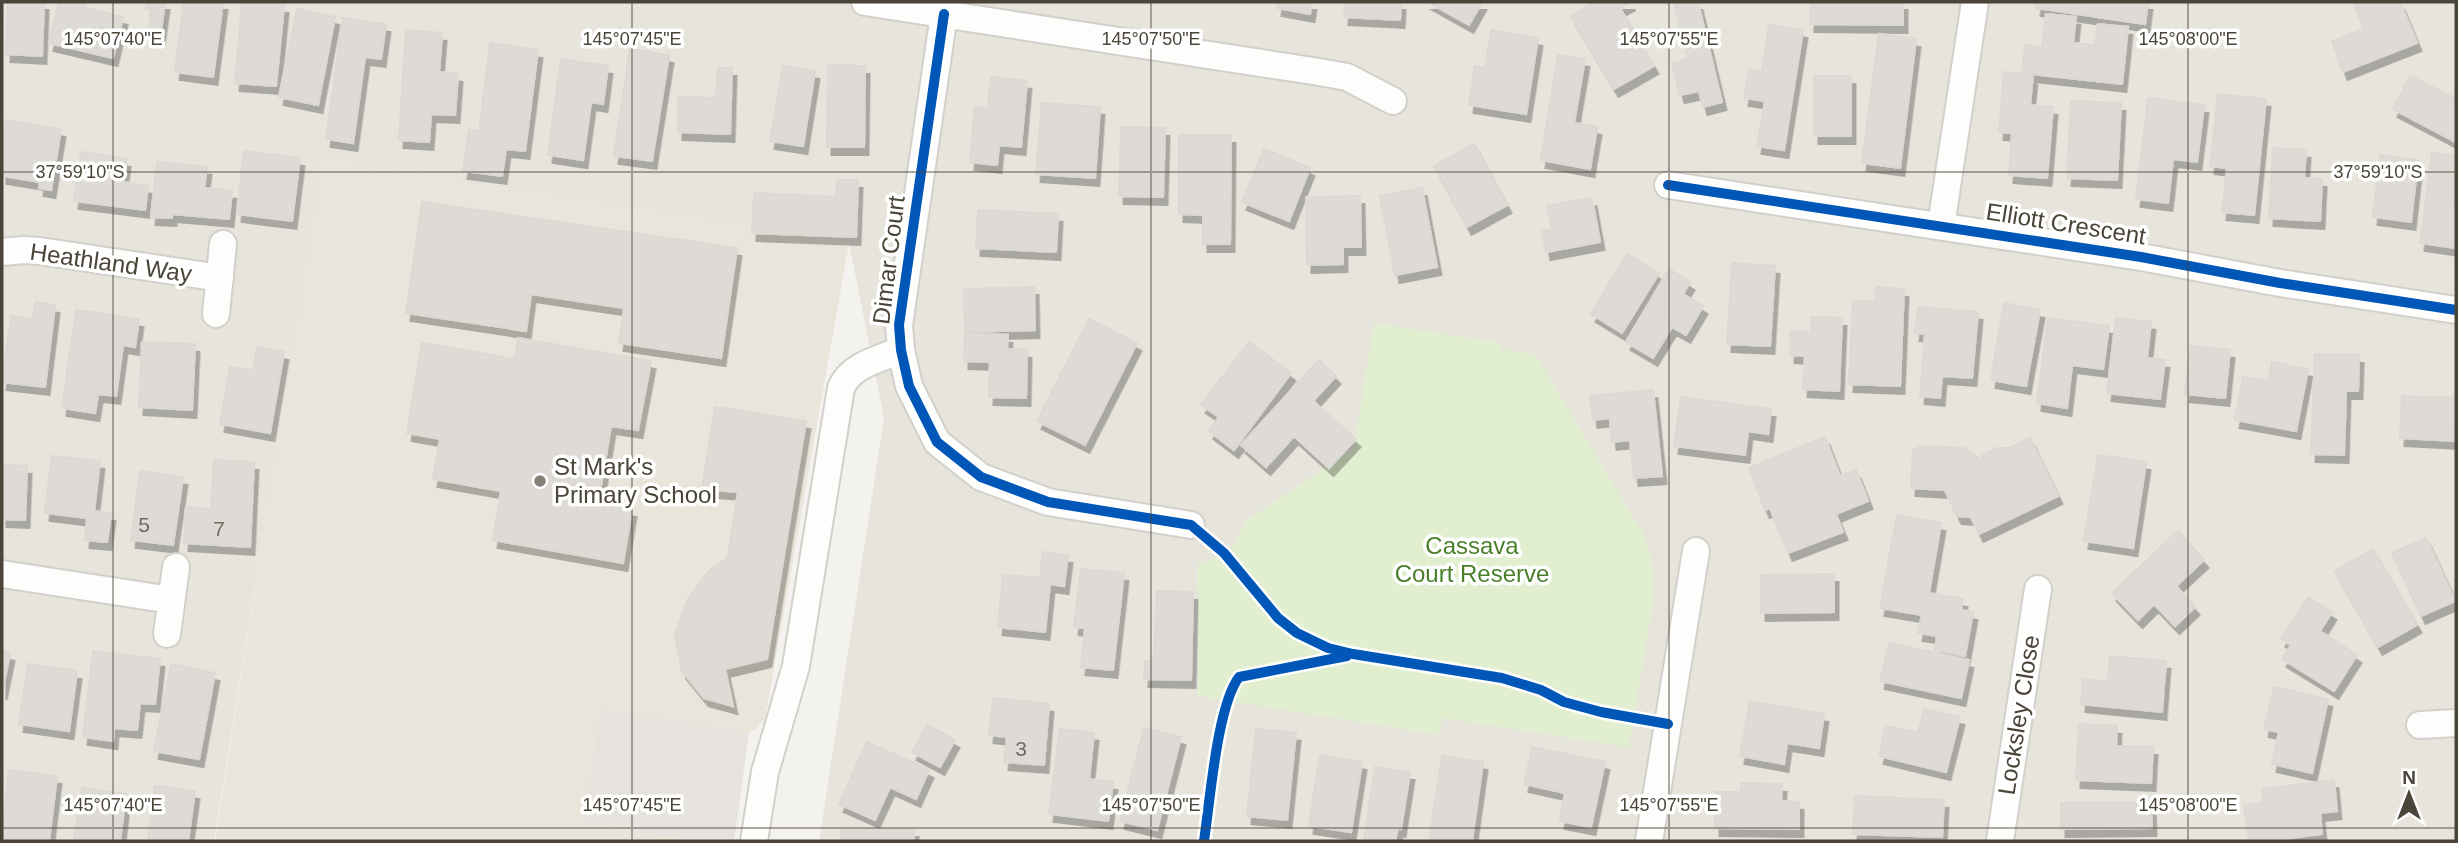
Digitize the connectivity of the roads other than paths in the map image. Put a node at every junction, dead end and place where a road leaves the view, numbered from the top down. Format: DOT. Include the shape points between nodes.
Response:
graph roads {
  1 [pos="866,2"];
  2 [pos="1975,2"];
  3 [pos="944,14"];
  4 [pos="1393,100"];
  5 [pos="1668,185"];
  6 [pos="1941,226"];
  7 [pos="223,244"];
  8 [pos="2,252"];
  9 [pos="220,278"];
  10 [pos="2456,310"];
  11 [pos="216,314"];
  12 [pos="901,350"];
  13 [pos="1191,525"];
  14 [pos="1696,551"];
  15 [pos="176,567"];
  16 [pos="2,574"];
  17 [pos="2038,589"];
  18 [pos="171,600"];
  19 [pos="167,634"];
  20 [pos="2456,723"];
  21 [pos="2420,725"];
  22 [pos="754,841"];
  23 [pos="1649,841"];
  24 [pos="2000,841"];
  1 -- 3 [label="street"];
  2 -- 6 [label="street"];
  3 -- 4 [label="street" via="1347,77"];
  3 -- 12 [label="street, Dimar Court" via="899,325"];
  5 -- 6 [label="street, Elliott Crescent"];
  6 -- 10 [label="street, Elliott Crescent"];
  7 -- 9 [label="street, Heathland Way"];
  8 -- 9 [label="street, Heathland Way" via="40,251"];
  9 -- 11 [label="street, Heathland Way"];
  12 -- 13 [label="street, Dimar Court" via="909,386 937,442 981,477 1048,502"];
  12 -- 22 [label="street" via="863,366 844,380 841,388 796,666 765,772"];
  14 -- 23 [label="street"];
  15 -- 18 [label="street"];
  16 -- 18 [label="street"];
  17 -- 24 [label="street, Locksley Close"];
  18 -- 19 [label="street"];
  20 -- 21 [label="street"];
}
